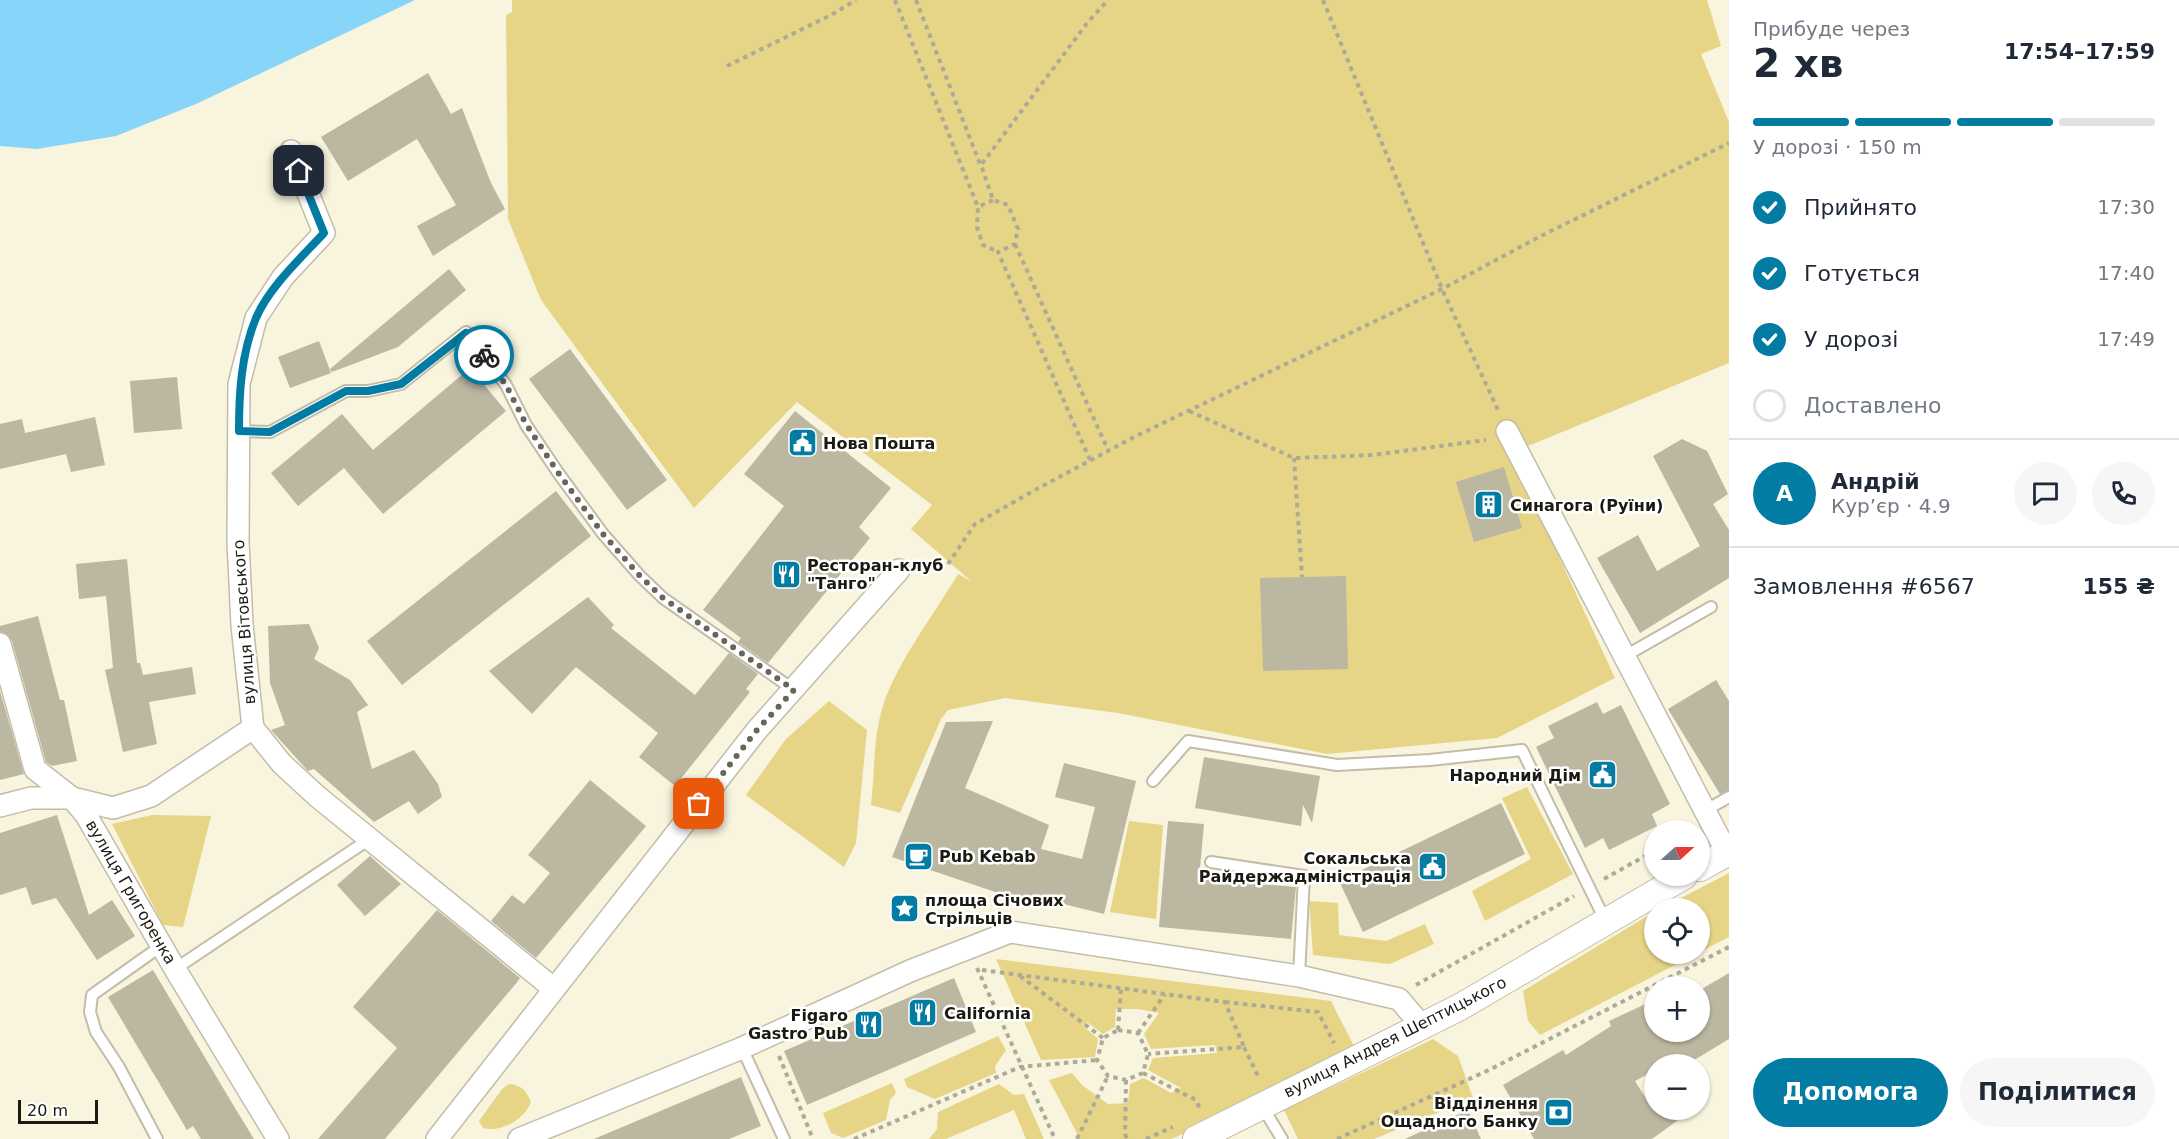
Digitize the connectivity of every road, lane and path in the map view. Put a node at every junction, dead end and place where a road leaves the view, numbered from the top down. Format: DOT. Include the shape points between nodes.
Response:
graph roads {
  1 [pos="856,0"];
  2 [pos="894,0"];
  3 [pos="916,0"];
  4 [pos="1108,0"];
  5 [pos="1323,0"];
  6 [pos="727,66"];
  7 [pos="1729,143"];
  8 [pos="291,151"];
  9 [pos="981,165"];
  10 [pos="993,200"];
  11 [pos="978,207"];
  12 [pos="1015,244"];
  13 [pos="998,252"];
  14 [pos="1442,289"];
  15 [pos="1188,411"];
  16 [pos="239,431"];
  17 [pos="1508,431"];
  18 [pos="1108,450"];
  19 [pos="1294,458"];
  20 [pos="1090,460"];
  21 [pos="948,564"];
  22 [pos="899,570"];
  23 [pos="1302,577"];
  24 [pos="1711,607"];
  25 [pos="0,645"];
  26 [pos="1625,656"];
  27 [pos="794,690"];
  28 [pos="253,728"];
  29 [pos="1153,781"];
  30 [pos="1729,797"];
  31 [pos="72,798"];
  32 [pos="0,806"];
  33 [pos="1704,811"];
  34 [pos="368,840"];
  35 [pos="1728,852"];
  36 [pos="1644,857"];
  37 [pos="1211,861"];
  38 [pos="1710,862"];
  39 [pos="1667,886"];
  40 [pos="1590,887"];
  41 [pos="1607,922"];
  42 [pos="162,946"];
  43 [pos="1729,947"];
  44 [pos="968,948"];
  45 [pos="175,969"];
  46 [pos="977,969"];
  47 [pos="1017,974"];
  48 [pos="1299,976"];
  49 [pos="553,988"];
  50 [pos="1121,989"];
  51 [pos="1165,994"];
  52 [pos="1399,999"];
  53 [pos="1225,1002"];
  54 [pos="1423,1027"];
  55 [pos="1118,1030"];
  56 [pos="1137,1033"];
  57 [pos="770,1034"];
  58 [pos="1103,1038"];
  59 [pos="1331,1038"];
  60 [pos="1244,1047"];
  61 [pos="742,1048"];
  62 [pos="1148,1054"];
  63 [pos="1097,1060"];
  64 [pos="1020,1067"];
  65 [pos="1143,1073"];
  66 [pos="1108,1076"];
  67 [pos="1126,1080"];
  68 [pos="1262,1095"];
  69 [pos="1196,1100"];
  70 [pos="532,1136"];
  71 [pos="157,1139"];
  72 [pos="278,1139"];
  73 [pos="437,1139"];
  74 [pos="784,1139"];
  75 [pos="813,1139"];
  76 [pos="854,1139"];
  77 [pos="1054,1139"];
  78 [pos="1077,1139"];
  79 [pos="1127,1139"];
  80 [pos="1196,1139"];
  81 [pos="1282,1139"];
  82 [pos="1337,1139"];
  1 -- 6 [label="path"];
  2 -- 11 [label="path"];
  3 -- 9 [label="path"];
  4 -- 9 [label="path"];
  5 -- 14 [label="path"];
  7 -- 14 [label="path"];
  8 -- 16 [label="street, вулиця Вітовського" via="324,233 283,277 256,318 239,384"];
  9 -- 10 [label="path"];
  10 -- 11 [label="path"];
  10 -- 12 [label="path" via="1008,206 1018,229"];
  11 -- 13 [label="path" via="977,227 983,245"];
  12 -- 13 [label="path"];
  12 -- 18 [label="path"];
  13 -- 20 [label="path"];
  14 -- 15 [label="path"];
  14 -- 17 [label="path"];
  15 -- 18 [label="path"];
  15 -- 19 [label="path"];
  16 -- 27 [label="lane" via="270,432 346,391 401,384 466,333 506,385 559,474 640,576 663,598"];
  16 -- 28 [label="street, вулиця Вітовського" via="238,542"];
  17 -- 19 [label="path" via="1487,440 1373,455"];
  17 -- 26 [label="street"];
  18 -- 20 [label="path"];
  19 -- 23 [label="path"];
  20 -- 21 [label="path" via="975,524"];
  22 -- 27 [label="street"];
  24 -- 26 [label="lane"];
  25 -- 31 [label="street, вулиця Григоренка" via="35,769"];
  26 -- 33 [label="street"];
  27 -- 49 [label="street" via="757,730"];
  28 -- 31 [label="street" via="151,795 113,808"];
  28 -- 34 [label="street, вулиця Вітовського" via="282,764"];
  29 -- 40 [label="lane" via="1188,741 1337,765 1522,750"];
  30 -- 33 [label="lane"];
  31 -- 32 [label="street" via="31,798"];
  31 -- 42 [label="street, вулиця Григоренка" via="86,815"];
  33 -- 35 [label="street"];
  34 -- 45 [label="lane"];
  34 -- 49 [label="street, вулиця Вітовського"];
  35 -- 38 [label="street"];
  36 -- 40 [label="path"];
  37 -- 48 [label="lane" via="1304,876"];
  39 -- 41 [label="street, вулиця Андрея Шептицького"];
  40 -- 41 [label="lane"];
  40 -- 52 [label="path" via="1426,977"];
  41 -- 54 [label="street, вулиця Андрея Шептицького"];
  42 -- 45 [label="street, вулиця Григоренка"];
  42 -- 71 [label="lane" via="92,995 90,1012 96,1032"];
  43 -- 82 [label="path" via="1489,1070"];
  44 -- 46 [label="path"];
  44 -- 48 [label="street" via="1010,932"];
  44 -- 57 [label="street"];
  45 -- 72 [label="street, вулиця Григоренка"];
  46 -- 47 [label="path"];
  46 -- 64 [label="path"];
  47 -- 50 [label="path"];
  47 -- 58 [label="path"];
  48 -- 52 [label="street"];
  49 -- 73 [label="street"];
  50 -- 51 [label="path"];
  50 -- 55 [label="path"];
  51 -- 53 [label="path"];
  51 -- 56 [label="path"];
  52 -- 54 [label="street"];
  53 -- 59 [label="path" via="1318,1012"];
  53 -- 60 [label="path"];
  54 -- 68 [label="street, вулиця Андрея Шептицького"];
  55 -- 56 [label="path"];
  55 -- 58 [label="path"];
  56 -- 62 [label="path"];
  57 -- 61 [label="street"];
  57 -- 75 [label="path"];
  58 -- 63 [label="path"];
  60 -- 62 [label="path"];
  60 -- 68 [label="path"];
  61 -- 70 [label="street"];
  61 -- 74 [label="lane"];
  62 -- 65 [label="path"];
  63 -- 64 [label="path"];
  63 -- 66 [label="path"];
  64 -- 76 [label="path"];
  64 -- 77 [label="path"];
  65 -- 67 [label="path"];
  65 -- 69 [label="path"];
  66 -- 67 [label="path"];
  66 -- 78 [label="path"];
  67 -- 79 [label="path"];
  68 -- 80 [label="street, вулиця Андрея Шептицького"];
  68 -- 81 [label="lane"];
}
